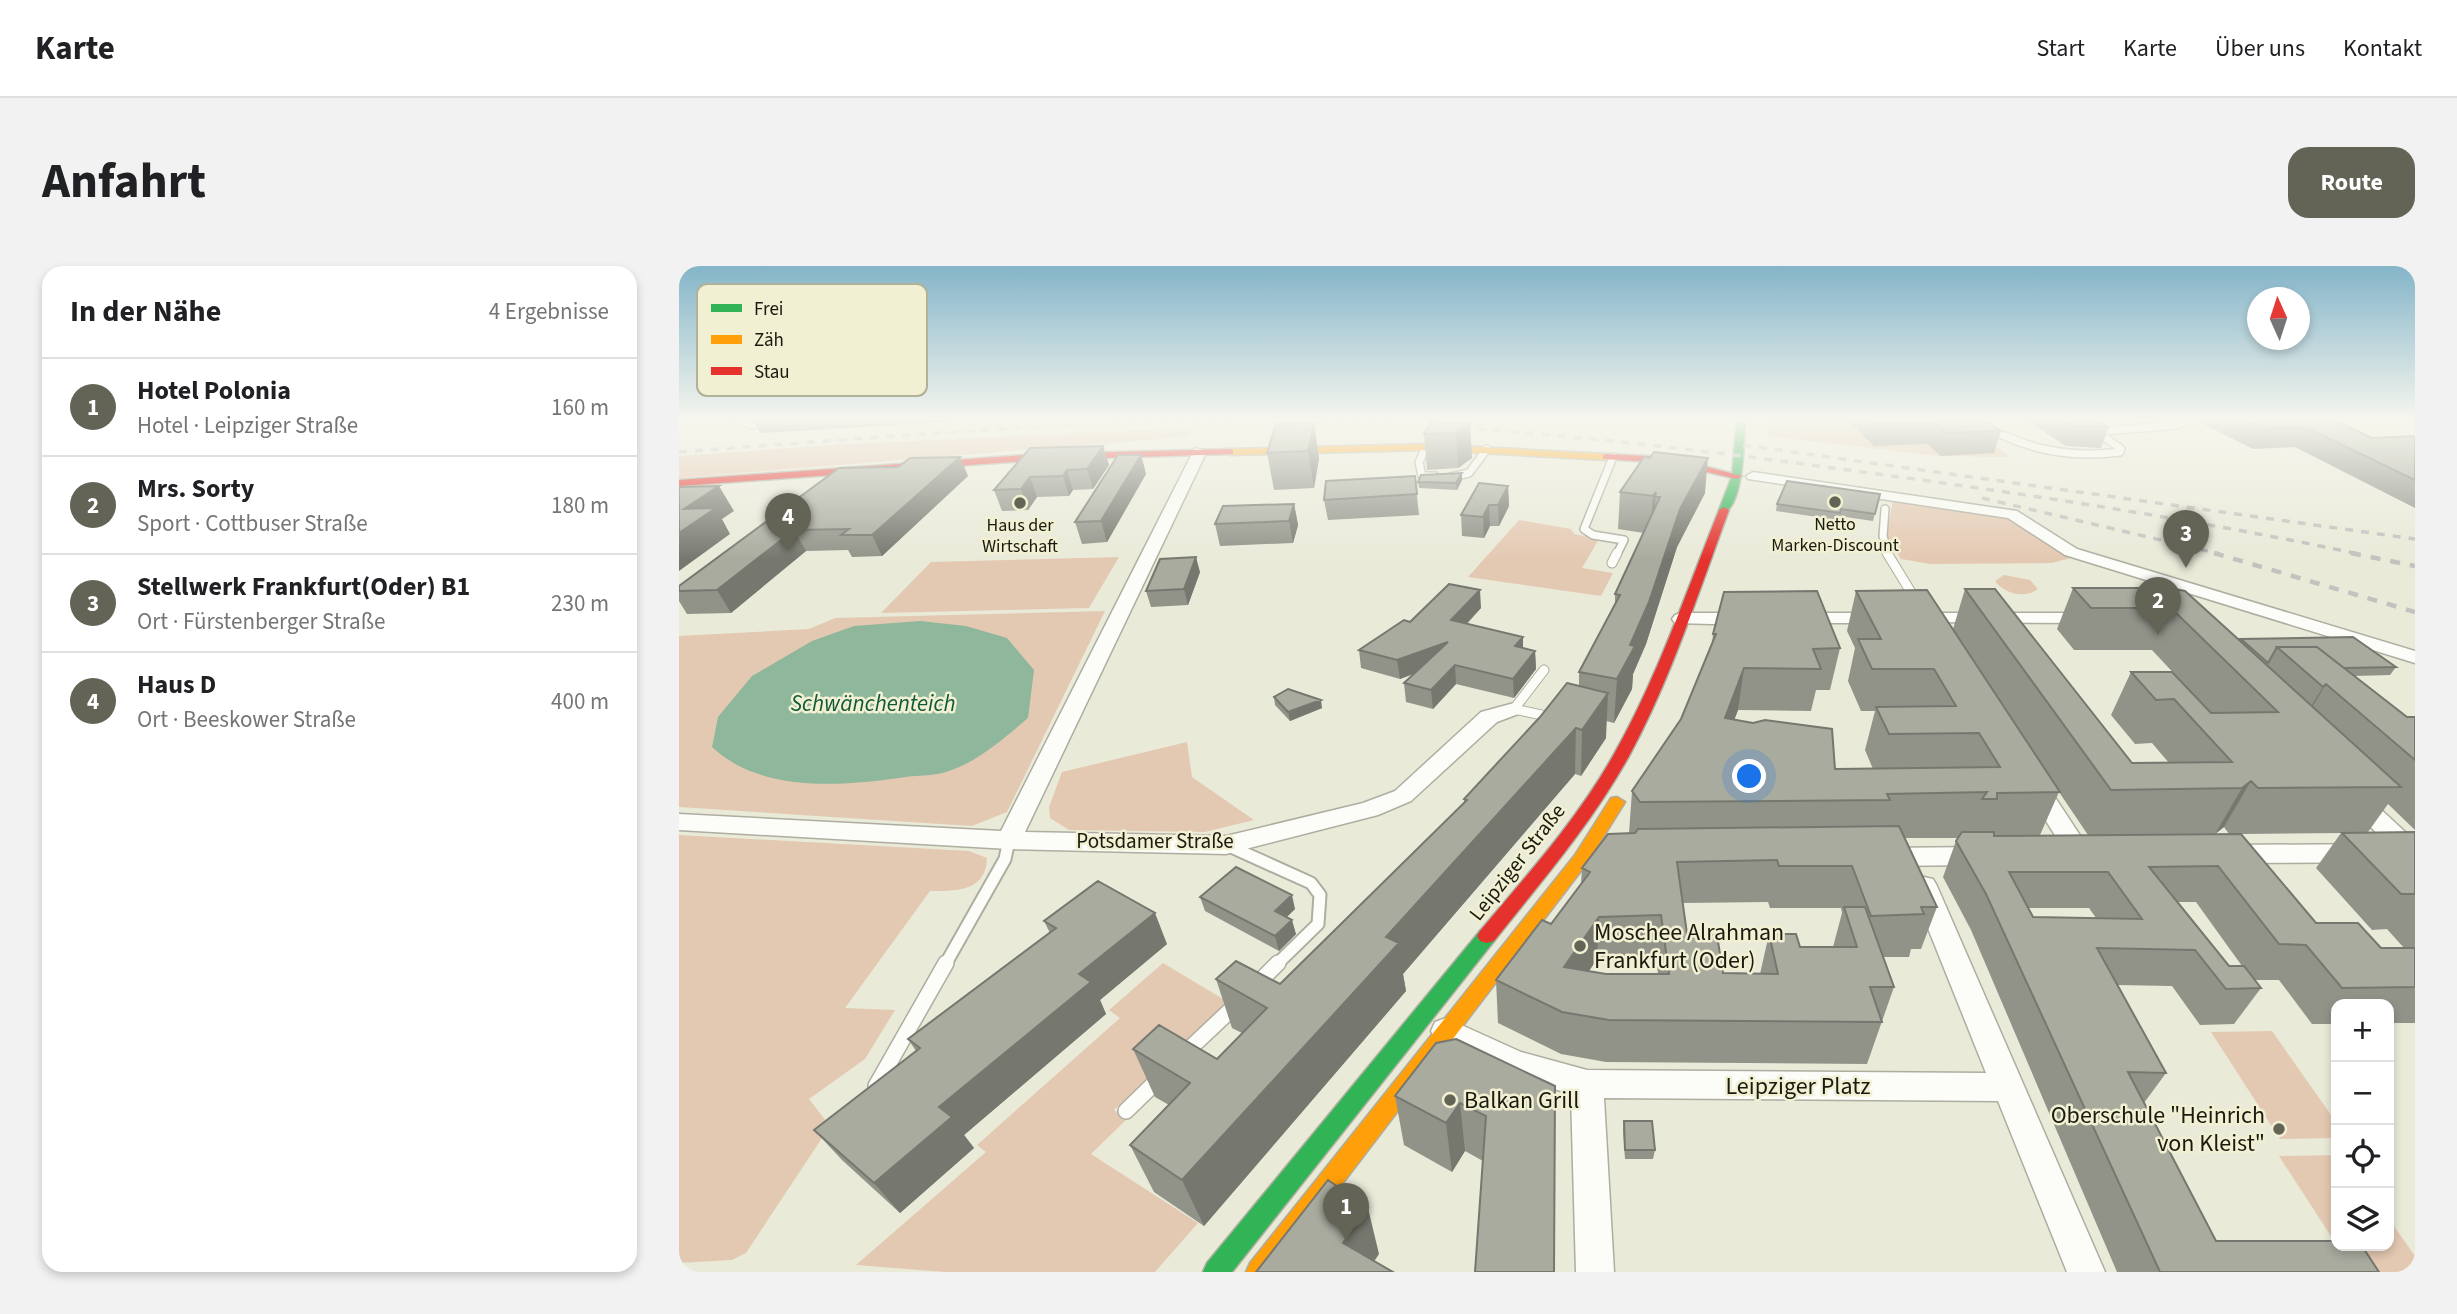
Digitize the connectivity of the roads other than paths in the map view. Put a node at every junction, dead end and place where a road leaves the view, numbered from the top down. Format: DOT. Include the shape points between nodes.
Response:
graph roads {
  1 [pos="908,466"];
  2 [pos="1194,466"];
  3 [pos="1420,466"];
  4 [pos="1476,466"];
  5 [pos="1609,466"];
  6 [pos="1703,466"];
  7 [pos="1744,466"];
  8 [pos="1746,466"];
  9 [pos="1745,476"];
  10 [pos="679,483"];
  11 [pos="1885,509"];
  12 [pos="1733,535"];
  13 [pos="1612,563"];
  14 [pos="2197,592"];
  15 [pos="2178,609"];
  16 [pos="1704,613"];
  17 [pos="1929,618"];
  18 [pos="2115,618"];
  19 [pos="1681,619"];
  20 [pos="1695,638"];
  21 [pos="1943,641"];
  22 [pos="2415,657"];
  23 [pos="1544,670"];
  24 [pos="1514,709"];
  25 [pos="1566,721"];
  26 [pos="2023,765"];
  27 [pos="2335,778"];
  28 [pos="1625,789"];
  29 [pos="679,822"];
  30 [pos="1009,840"];
  31 [pos="1226,845"];
  32 [pos="2414,853"];
  33 [pos="2202,854"];
  34 [pos="2080,855"];
  35 [pos="2108,855"];
  36 [pos="2011,856"];
  37 [pos="2053,856"];
  38 [pos="1911,857"];
  39 [pos="1858,858"];
  40 [pos="1446,1031"];
  41 [pos="1587,1084"];
  42 [pos="876,1086"];
  43 [pos="2010,1087"];
  44 [pos="1126,1111"];
  45 [pos="1216,1272"];
  46 [pos="1259,1272"];
  47 [pos="1595,1272"];
  48 [pos="2086,1272"];
  1 -- 10 [label="main road"];
  2 -- 30 [label="street"];
  3 -- 4 [label="lane" via="1422,476 1462,477"];
  5 -- 13 [label="lane" via="1584,528 1593,535 1624,540"];
  6 -- 9 [label="main road"];
  7 -- 9 [label="main road, Leipziger Straße"];
  8 -- 9 [label="main road, Leipziger Straße"];
  9 -- 12 [label="main road, Leipziger Straße"];
  9 -- 14 [label="street" via="2012,514 2071,552"];
  9 -- 19 [label="main road, Leipziger Straße"];
  11 -- 17 [label="lane" via="1880,530 1884,548"];
  14 -- 15 [label="street"];
  14 -- 22 [label="street"];
  16 -- 17 [label="street" via="1769,619"];
  16 -- 19 [label="street"];
  16 -- 20 [label="main road"];
  17 -- 18 [label="street"];
  17 -- 21 [label="street"];
  19 -- 45 [label="main road, Leipziger Straße" via="1657,682 1558,848"];
  23 -- 24 [label="lane"];
  24 -- 25 [label="lane"];
  24 -- 31 [label="street, Potsdamer Straße" via="1489,717 1403,796 1370,809"];
  26 -- 34 [label="street"];
  27 -- 32 [label="street"];
  28 -- 40 [label="main road" via="1593,859"];
  29 -- 30 [label="street, Potsdamer Straße"];
  30 -- 31 [label="street, Potsdamer Straße"];
  30 -- 42 [label="lane" via="1005,859"];
  31 -- 44 [label="lane" via="1311,883 1320,895 1318,924"];
  32 -- 33 [label="street"];
  34 -- 35 [label="street"];
  34 -- 37 [label="street"];
  36 -- 38 [label="street"];
  38 -- 39 [label="street"];
  38 -- 43 [label="street"];
  40 -- 41 [label="street, Leipziger Platz" via="1515,1064"];
  40 -- 46 [label="main road"];
  41 -- 43 [label="street, Leipziger Platz"];
  41 -- 47 [label="street"];
  43 -- 48 [label="street"];
}
